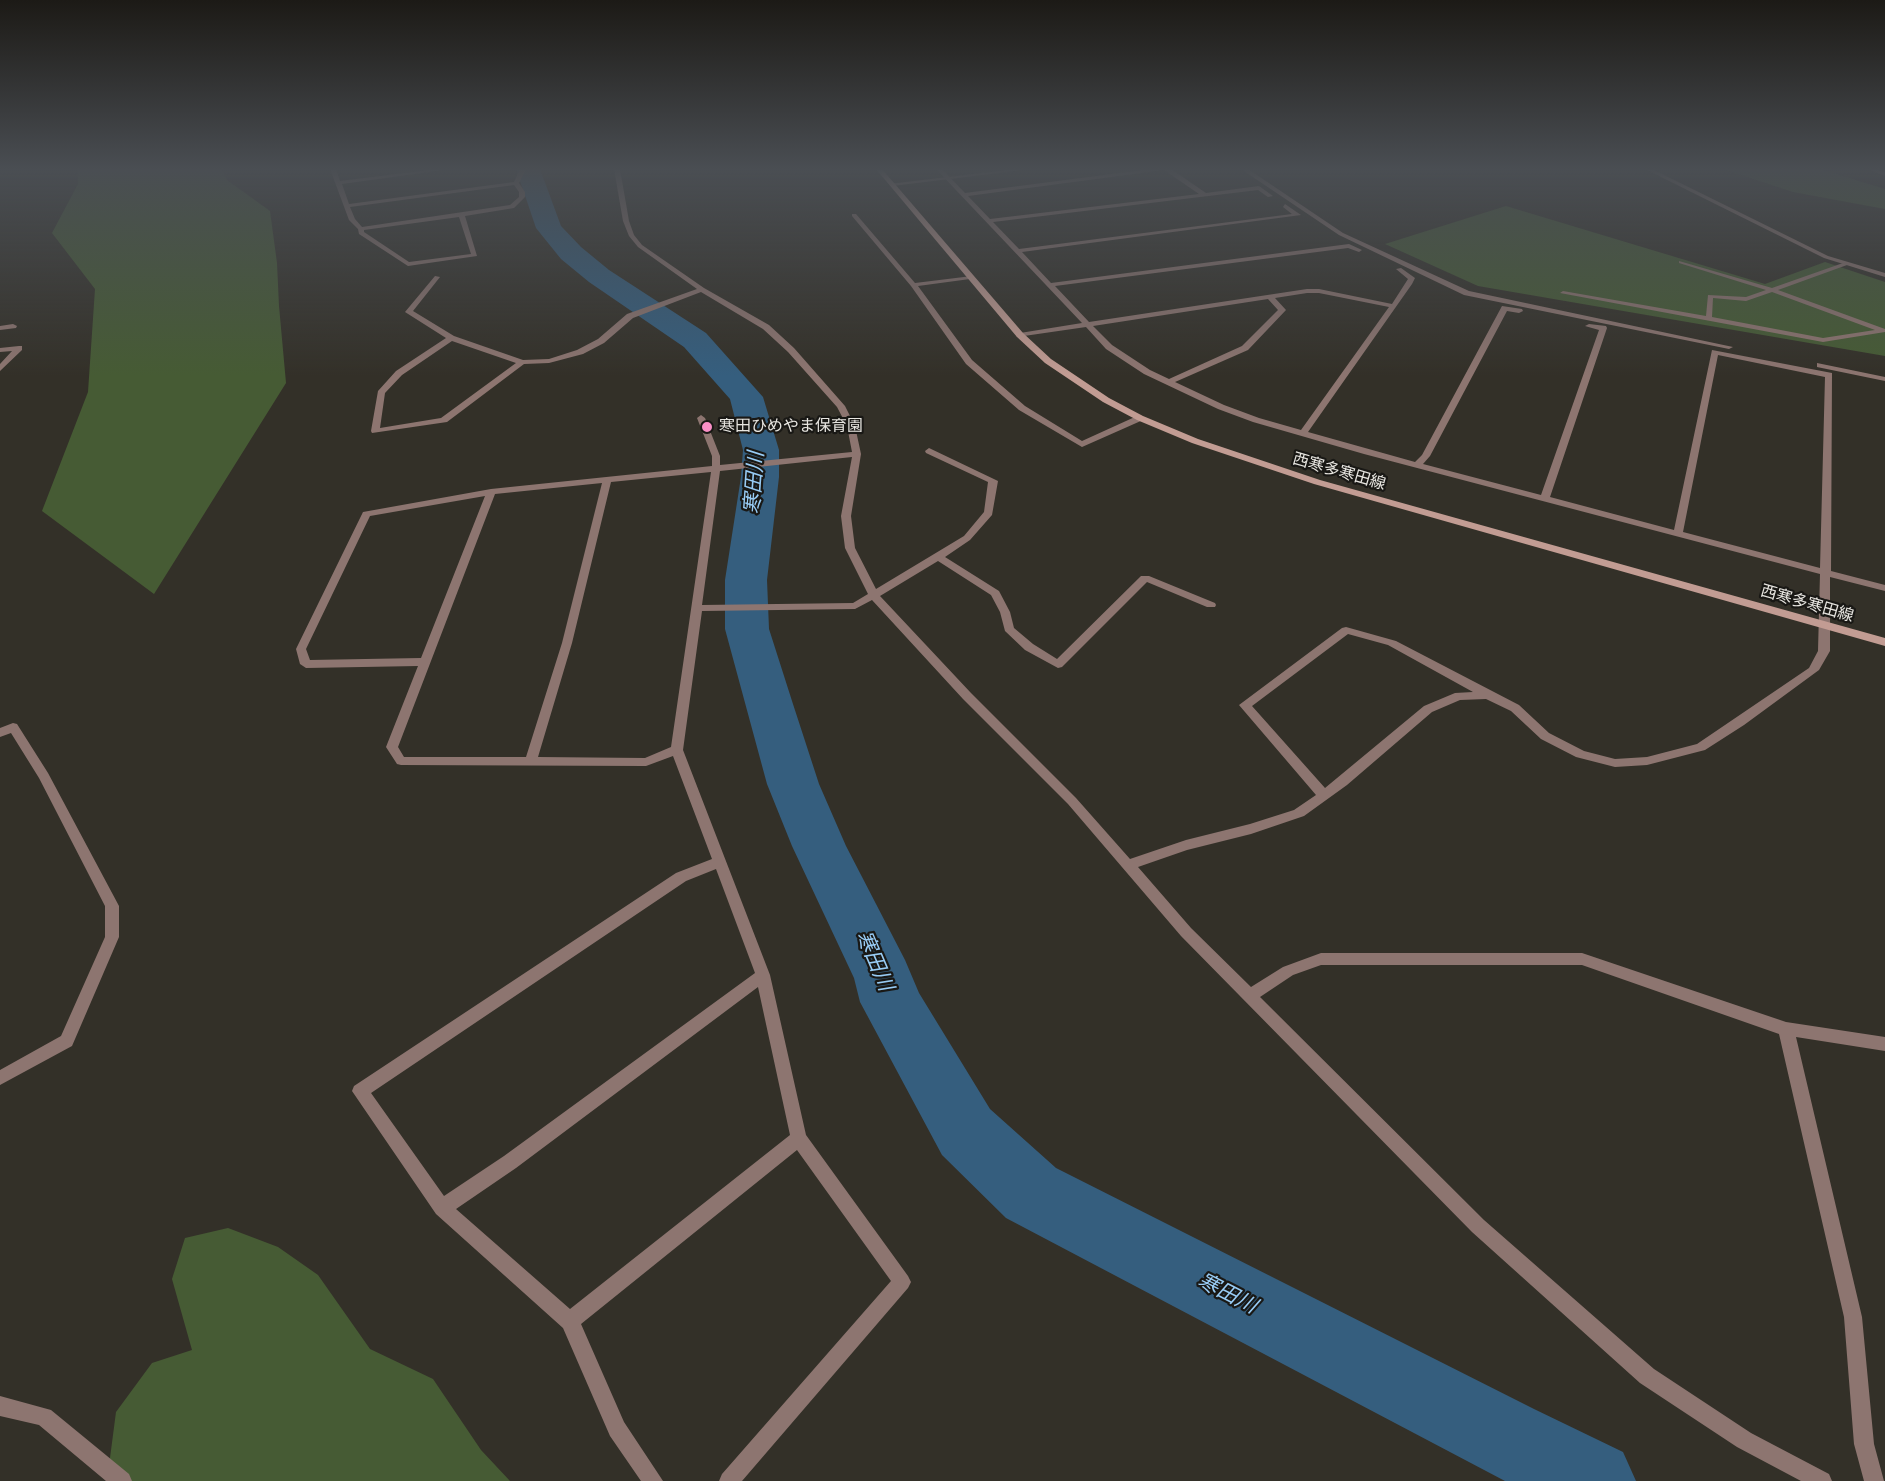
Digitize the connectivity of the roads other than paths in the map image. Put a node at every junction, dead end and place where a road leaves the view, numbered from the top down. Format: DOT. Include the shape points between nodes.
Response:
graph roads {
  1 [pos="370,238"];
  2 [pos="470,238"];
  3 [pos="634,238"];
  4 [pos="873,238"];
  5 [pos="937,238"];
  6 [pos="1005,238"];
  7 [pos="1118,238"];
  8 [pos="1350,238"];
  9 [pos="1788,238"];
  10 [pos="1017,251"];
  11 [pos="1681,262"];
  12 [pos="1845,264"];
  13 [pos="1885,275"];
  14 [pos="437,277"];
  15 [pos="970,277"];
  16 [pos="913,285"];
  17 [pos="1049,285"];
  18 [pos="702,289"];
  19 [pos="1772,290"];
  20 [pos="1563,293"];
  21 [pos="1271,298"];
  22 [pos="1393,306"];
  23 [pos="1709,318"];
  24 [pos="1087,325"];
  25 [pos="13,326"];
  26 [pos="0,328"];
  27 [pos="1020,335"];
  28 [pos="451,338"];
  29 [pos="0,350"];
  30 [pos="522,362"];
  31 [pos="0,369"];
  32 [pos="1885,379"];
  33 [pos="1169,382"];
  34 [pos="701,418"];
  35 [pos="1140,418"];
  36 [pos="1303,434"];
  37 [pos="929,451"];
  38 [pos="856,454"];
  39 [pos="1418,464"];
  40 [pos="716,469"];
  41 [pos="607,481"];
  42 [pos="491,492"];
  43 [pos="1545,498"];
  44 [pos="1678,532"];
  45 [pos="938,557"];
  46 [pos="1825,572"];
  47 [pos="1885,588"];
  48 [pos="874,596"];
  49 [pos="1211,605"];
  50 [pos="698,608"];
  51 [pos="1824,625"];
  52 [pos="1885,642"];
  53 [pos="424,662"];
  54 [pos="1488,695"];
  55 [pos="0,733"];
  56 [pos="677,750"];
  57 [pos="530,763"];
  58 [pos="1324,796"];
  59 [pos="718,861"];
  60 [pos="1128,865"];
  61 [pos="763,975"];
  62 [pos="1250,996"];
  63 [pos="1786,1029"];
  64 [pos="1885,1044"];
  65 [pos="0,1078"];
  66 [pos="799,1137"];
  67 [pos="442,1208"];
  68 [pos="570,1321"];
  69 [pos="0,1406"];
  70 [pos="122,1481"];
  71 [pos="653,1481"];
  72 [pos="729,1481"];
  73 [pos="1822,1481"];
  74 [pos="1874,1481"];
  1 -- 2 [label="street" via="408,264 475,255"];
  3 -- 18 [label="street" via="652,256"];
  4 -- 16 [label="street"];
  5 -- 15 [label="main road, 西寒多寒田線"];
  6 -- 10 [label="street"];
  7 -- 10 [label="street"];
  8 -- 32 [label="street" via="1467,293"];
  9 -- 12 [label="street"];
  10 -- 17 [label="street"];
  11 -- 19 [label="lane"];
  12 -- 13 [label="street"];
  12 -- 19 [label="lane"];
  14 -- 28 [label="street" via="410,312"];
  15 -- 16 [label="street"];
  15 -- 27 [label="main road, 西寒多寒田線"];
  16 -- 35 [label="street" via="969,362 994,386 1082,444"];
  17 -- 22 [label="street" via="1349,246 1412,278"];
  17 -- 24 [label="street"];
  18 -- 30 [label="street" via="630,316 601,341 580,352 549,361"];
  18 -- 38 [label="street" via="766,327 791,350 841,406 852,426"];
  19 -- 23 [label="lane" via="1746,298 1710,296"];
  19 -- 23 [label="lane" via="1883,331 1823,340"];
  20 -- 23 [label="lane"];
  21 -- 22 [label="street" via="1319,291"];
  21 -- 24 [label="street"];
  21 -- 33 [label="street" via="1282,310 1245,348"];
  22 -- 36 [label="street"];
  24 -- 27 [label="street"];
  24 -- 33 [label="street" via="1108,347"];
  25 -- 26 [label="street"];
  27 -- 35 [label="main road, 西寒多寒田線" via="1057,367"];
  28 -- 30 [label="street"];
  28 -- 30 [label="street" via="399,373 381,393 375,431 444,420"];
  29 -- 31 [label="street" via="19,348"];
  33 -- 36 [label="street" via="1238,414"];
  34 -- 40 [label="street" via="716,456"];
  35 -- 51 [label="main road, 西寒多寒田線" via="1317,482"];
  36 -- 39 [label="street"];
  37 -- 45 [label="street" via="993,481 989,513 967,538"];
  38 -- 40 [label="street"];
  38 -- 48 [label="street" via="846,516 850,548"];
  39 -- 43 [label="street"];
  39 -- 43 [label="street" via="1426,456 1504,308 1603,328"];
  40 -- 41 [label="street"];
  40 -- 50 [label="street"];
  41 -- 42 [label="street"];
  41 -- 57 [label="street" via="567,643"];
  42 -- 53 [label="street"];
  42 -- 53 [label="street" via="366,514 301,650 306,664"];
  43 -- 44 [label="street"];
  44 -- 46 [label="street"];
  44 -- 46 [label="street" via="1715,352 1829,375"];
  45 -- 48 [label="street"];
  45 -- 49 [label="street" via="995,593 1009,629 1029,647 1058,664 1145,578"];
  46 -- 47 [label="street"];
  46 -- 51 [label="street"];
  48 -- 50 [label="street" via="855,606"];
  48 -- 60 [label="street" via="1072,801"];
  50 -- 56 [label="street"];
  51 -- 52 [label="main road, 西寒多寒田線"];
  51 -- 54 [label="street" via="1824,651 1814,670 1701,747 1647,761 1615,763 1580,754 1545,736 1515,708"];
  53 -- 57 [label="street" via="392,747 401,761"];
  54 -- 58 [label="street" via="1459,696 1428,709"];
  54 -- 58 [label="street" via="1392,643 1346,630 1245,705"];
  55 -- 65 [label="street" via="13,727 44,776 112,906 112,937 67,1041"];
  56 -- 57 [label="street" via="646,762"];
  56 -- 59 [label="street"];
  58 -- 60 [label="street" via="1299,813"];
  59 -- 61 [label="street"];
  59 -- 67 [label="street" via="681,877 360,1090"];
  60 -- 62 [label="street" via="1186,932"];
  61 -- 66 [label="street"];
  61 -- 67 [label="street"];
  62 -- 63 [label="street" via="1288,970 1321,959 1582,959"];
  62 -- 73 [label="street" via="1478,1226 1647,1376 1744,1440"];
  63 -- 64 [label="street"];
  63 -- 74 [label="street" via="1853,1317 1864,1444"];
  66 -- 68 [label="street"];
  66 -- 72 [label="street" via="902,1282"];
  67 -- 68 [label="street"];
  68 -- 71 [label="street" via="617,1429"];
  69 -- 70 [label="street" via="44,1417"];
}
